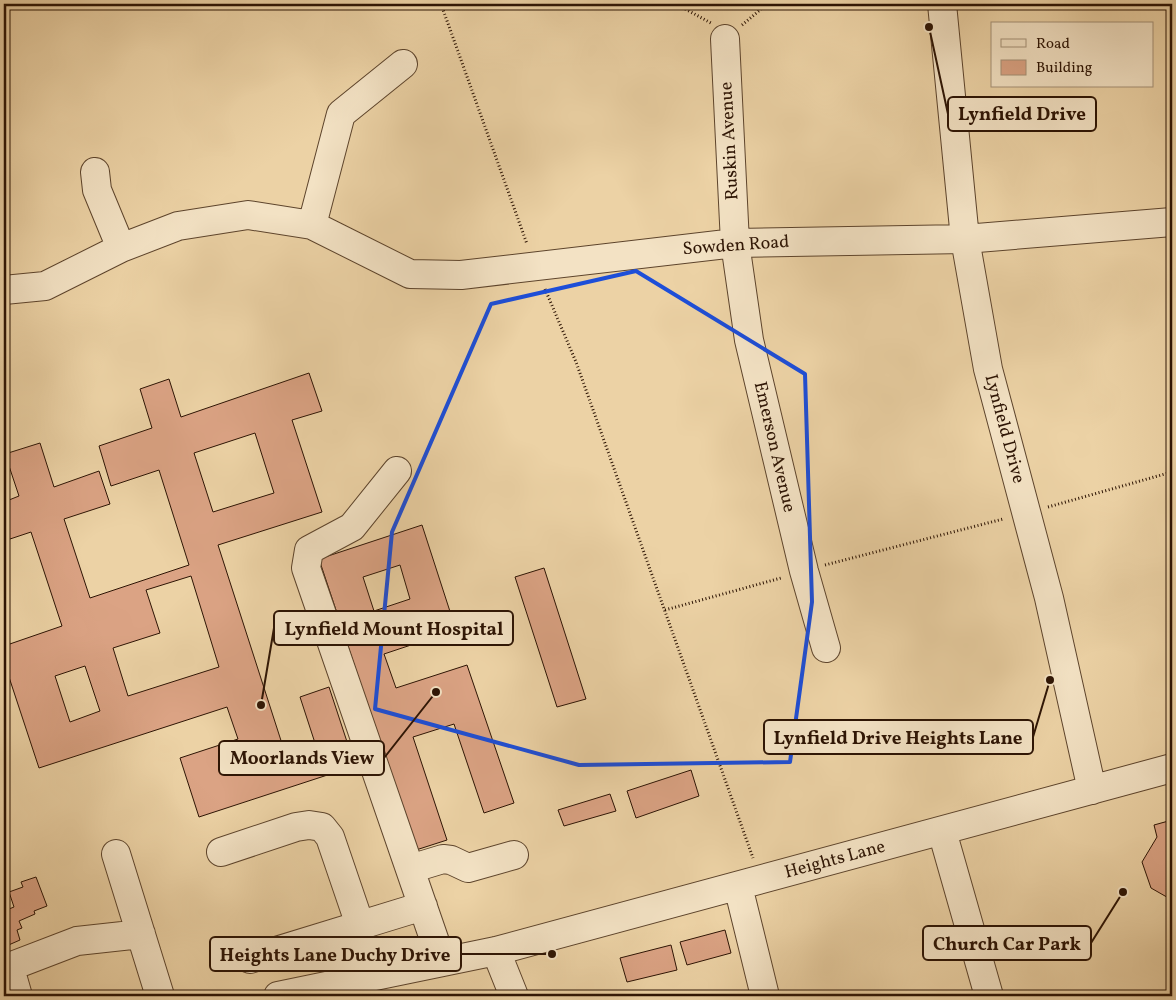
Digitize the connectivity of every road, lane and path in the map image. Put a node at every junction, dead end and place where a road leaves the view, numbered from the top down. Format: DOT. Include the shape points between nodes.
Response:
graph roads {
  1 [pos="441,4"];
  2 [pos="942,4"];
  3 [pos="725,39"];
  4 [pos="403,64"];
  5 [pos="95,172"];
  6 [pos="1172,222"];
  7 [pos="312,225"];
  8 [pos="965,239"];
  9 [pos="735,243"];
  10 [pos="121,248"];
  11 [pos="535,267"];
  12 [pos="4,290"];
  13 [pos="397,471"];
  14 [pos="1172,472"];
  15 [pos="1026,513"];
  16 [pos="804,571"];
  17 [pos="665,610"];
  18 [pos="826,648"];
  19 [pos="1172,768"];
  20 [pos="1092,790"];
  21 [pos="942,831"];
  22 [pos="221,852"];
  23 [pos="116,854"];
  24 [pos="514,855"];
  25 [pos="410,869"];
  26 [pos="750,883"];
  27 [pos="423,906"];
  28 [pos="360,925"];
  29 [pos="141,934"];
  30 [pos="496,951"];
  31 [pos="250,959"];
  32 [pos="442,962"];
  33 [pos="7,968"];
  34 [pos="18,996"];
  35 [pos="160,996"];
  36 [pos="278,996"];
  37 [pos="514,996"];
  38 [pos="765,996"];
  39 [pos="989,996"];
  1 -- 11 [label="path"];
  2 -- 8 [label="street, Lynfield Drive"];
  3 -- 9 [label="street, Ruskin Avenue"];
  4 -- 7 [label="street" via="341,114"];
  5 -- 10 [label="street" via="97,190"];
  6 -- 8 [label="street, Sowden Road"];
  7 -- 10 [label="street, Sowden Road" via="248,215 178,226"];
  7 -- 11 [label="street, Sowden Road" via="410,274 461,275"];
  8 -- 9 [label="street, Sowden Road"];
  8 -- 15 [label="street, Lynfield Drive" via="988,369"];
  9 -- 11 [label="street, Sowden Road"];
  9 -- 16 [label="street, Emerson Avenue" via="749,340"];
  10 -- 12 [label="street, Sowden Road" via="46,286"];
  11 -- 17 [label="path" via="576,362"];
  13 -- 25 [label="street" via="352,527 309,550 306,568"];
  14 -- 15 [label="path"];
  15 -- 16 [label="path"];
  15 -- 20 [label="street, Lynfield Drive" via="1049,598"];
  16 -- 17 [label="path"];
  16 -- 18 [label="street, Emerson Avenue"];
  17 -- 26 [label="path"];
  19 -- 20 [label="street, Heights Lane"];
  20 -- 21 [label="street, Heights Lane"];
  21 -- 26 [label="street, Heights Lane"];
  21 -- 39 [label="street"];
  22 -- 28 [label="street" via="296,827 322,827 330,837"];
  23 -- 29 [label="street"];
  24 -- 25 [label="street" via="468,868 443,859"];
  25 -- 27 [label="street"];
  26 -- 30 [label="street, Heights Lane"];
  26 -- 38 [label="street"];
  27 -- 28 [label="street"];
  27 -- 32 [label="street"];
  28 -- 31 [label="street"];
  29 -- 33 [label="street" via="77,942"];
  29 -- 35 [label="street"];
  30 -- 32 [label="street, Heights Lane"];
  30 -- 37 [label="street"];
  32 -- 36 [label="street, Heights Lane"];
  33 -- 34 [label="street"];
}
